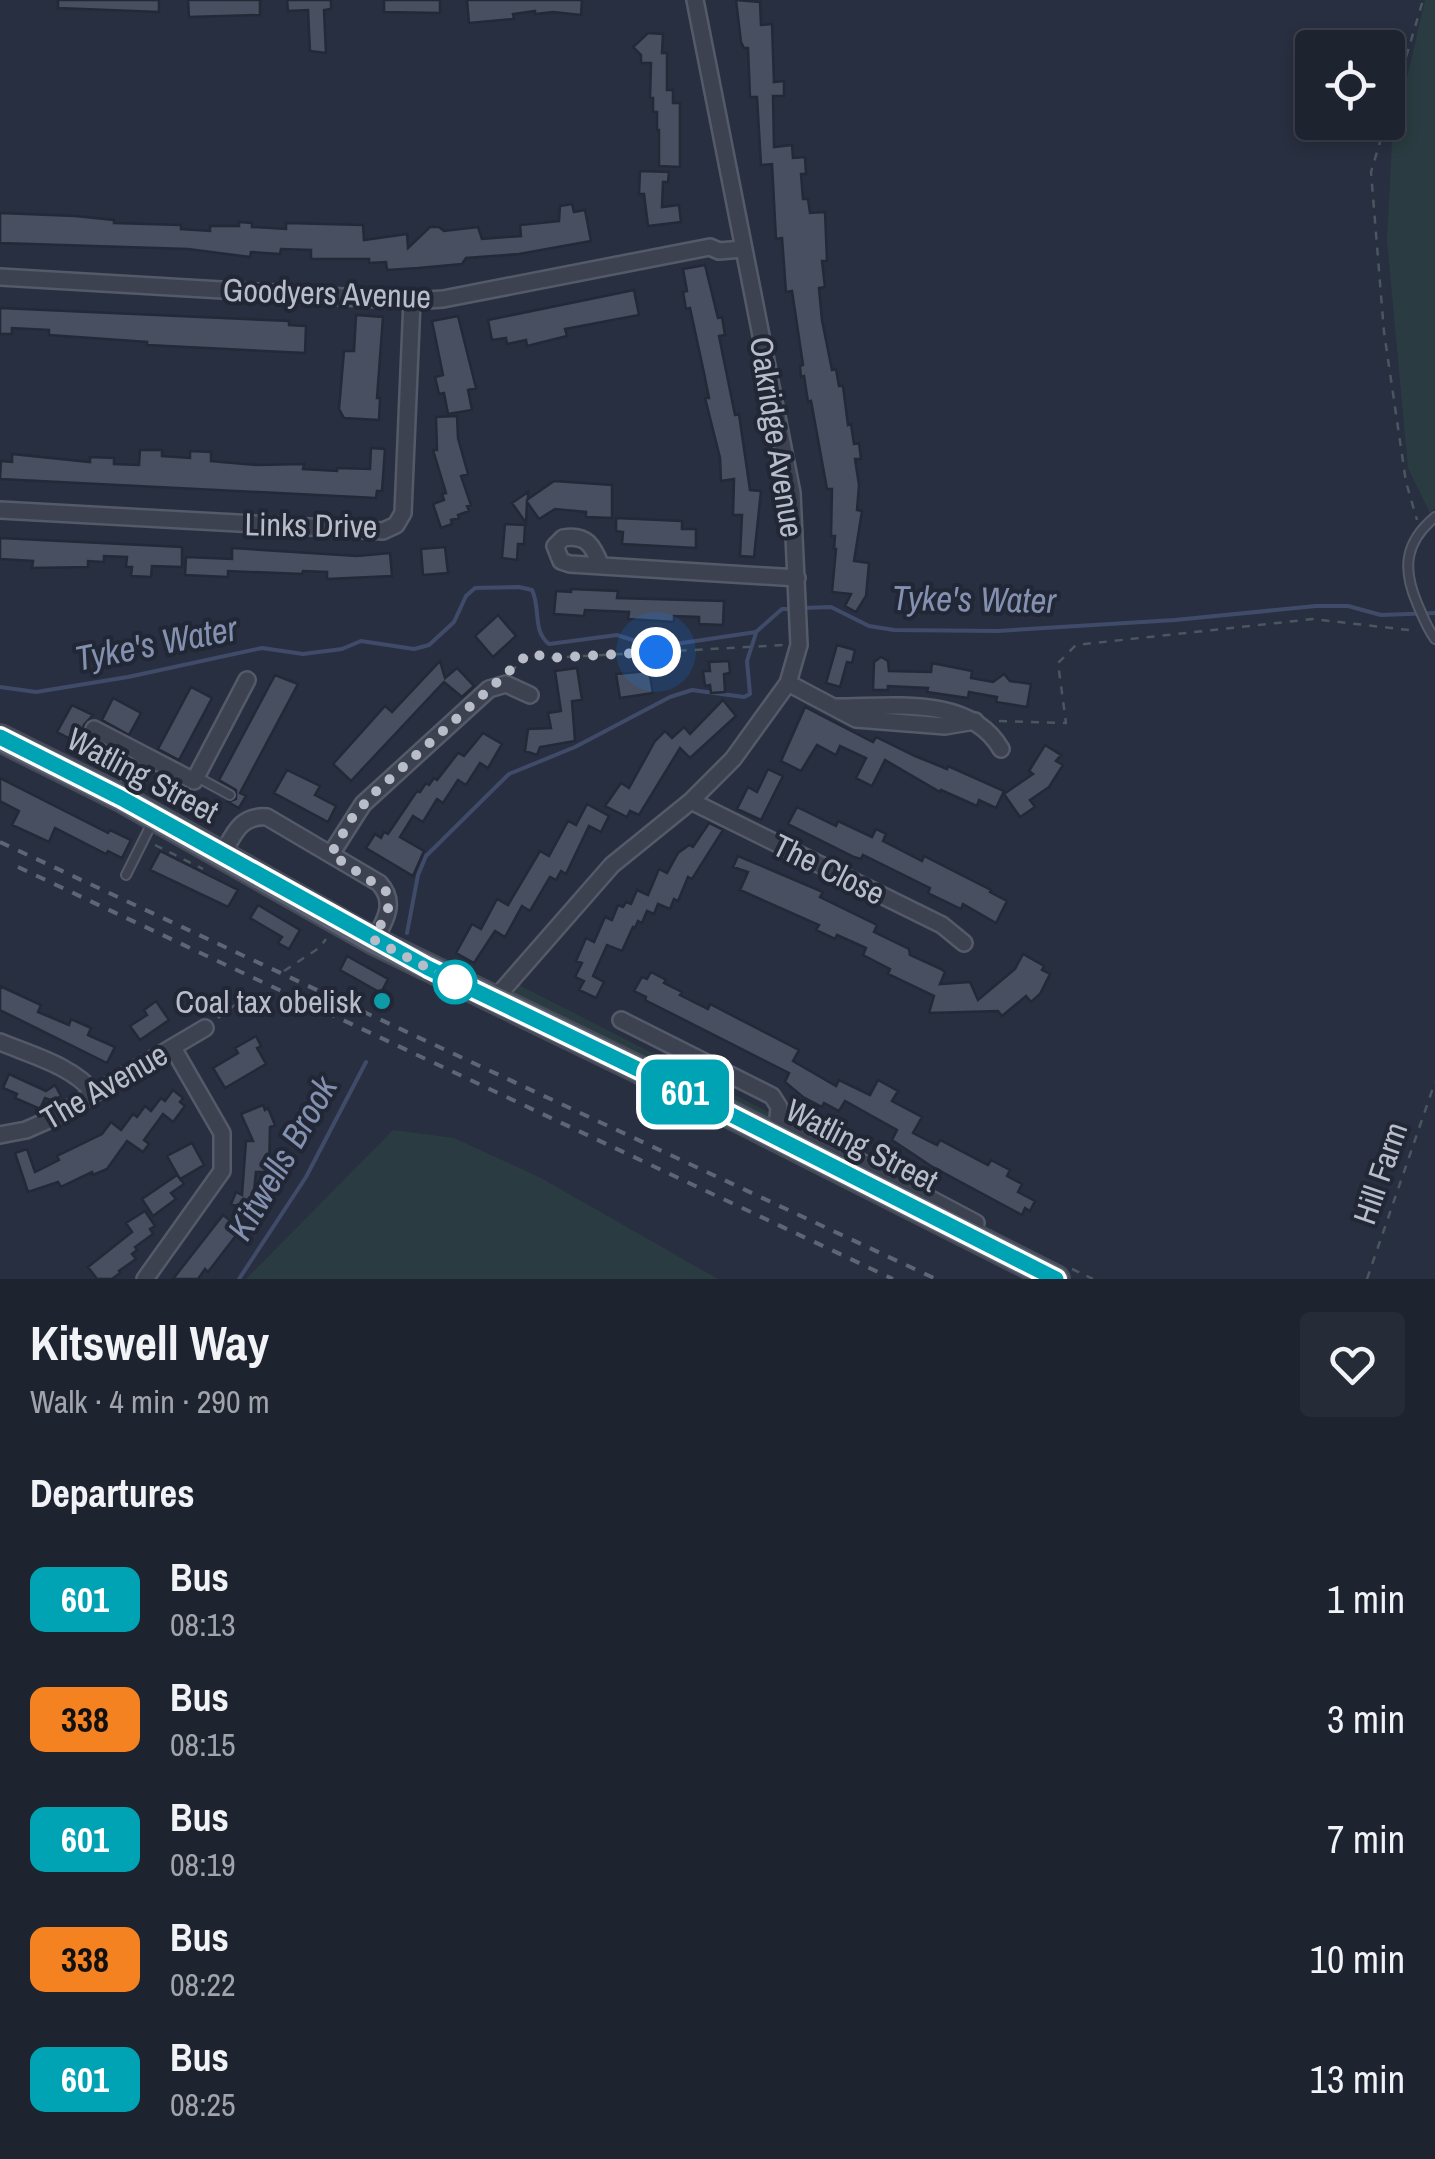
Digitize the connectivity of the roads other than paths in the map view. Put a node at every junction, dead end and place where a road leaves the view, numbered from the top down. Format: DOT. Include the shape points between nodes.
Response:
graph roads {
  1 [pos="695,0"];
  2 [pos="739,229"];
  3 [pos="710,247"];
  4 [pos="743,249"];
  5 [pos="0,277"];
  6 [pos="412,301"];
  7 [pos="0,510"];
  8 [pos="1435,517"];
  9 [pos="601,566"];
  10 [pos="797,578"];
  11 [pos="1435,638"];
  12 [pos="247,680"];
  13 [pos="788,683"];
  14 [pos="530,696"];
  15 [pos="94,729"];
  16 [pos="0,738"];
  17 [pos="1001,749"];
  18 [pos="146,756"];
  19 [pos="197,778"];
  20 [pos="230,795"];
  21 [pos="121,798"];
  22 [pos="691,801"];
  23 [pos="149,828"];
  24 [pos="331,854"];
  25 [pos="213,862"];
  26 [pos="126,875"];
  27 [pos="374,940"];
  28 [pos="964,942"];
  29 [pos="493,1001"];
  30 [pos="621,1020"];
  31 [pos="204,1028"];
  32 [pos="0,1042"];
  33 [pos="173,1048"];
  34 [pos="94,1094"];
  35 [pos="774,1126"];
  36 [pos="0,1134"];
  37 [pos="146,1279"];
  38 [pos="1056,1279"];
  1 -- 2 [label="street, Oakridge Avenue"];
  2 -- 3 [label="street, Goodyers Avenue"];
  2 -- 4 [label="street, Oakridge Avenue"];
  3 -- 4 [label="street, Goodyers Avenue"];
  3 -- 6 [label="street, Goodyers Avenue"];
  4 -- 10 [label="street, Oakridge Avenue" via="792,493"];
  5 -- 6 [label="street, Goodyers Avenue"];
  6 -- 7 [label="street, Links Drive" via="402,513 396,526 383,531"];
  8 -- 11 [label="lane" via="1411,543 1407,572"];
  9 -- 10 [label="street"];
  10 -- 13 [label="street, Oakridge Avenue" via="799,644"];
  12 -- 19 [label="street"];
  13 -- 17 [label="street" via="837,706 953,712 975,721"];
  13 -- 22 [label="street, Oakridge Avenue" via="734,759"];
  14 -- 24 [label="street" via="506,684 494,686 363,804"];
  15 -- 18 [label="street"];
  16 -- 21 [label="main road, Watling Street"];
  18 -- 19 [label="street"];
  18 -- 21 [label="street"];
  19 -- 20 [label="lane"];
  21 -- 23 [label="main road, Watling Street"];
  22 -- 28 [label="street, The Close"];
  22 -- 29 [label="street, Oakridge Avenue" via="612,865"];
  23 -- 25 [label="main road, Watling Street"];
  23 -- 26 [label="lane"];
  24 -- 25 [label="street" via="260,816 242,823"];
  24 -- 27 [label="street" via="387,892 389,906"];
  25 -- 27 [label="main road, Watling Street" via="332,929"];
  27 -- 29 [label="main road, Watling Street"];
  29 -- 35 [label="main road, Watling Street"];
  30 -- 35 [label="street" via="772,1096 779,1107"];
  31 -- 33 [label="street, The Avenue"];
  32 -- 34 [label="street" via="70,1072"];
  33 -- 34 [label="street, The Avenue"];
  33 -- 37 [label="street" via="216,1119 222,1170"];
  34 -- 36 [label="street, The Avenue" via="26,1130"];
  35 -- 38 [label="main road, Watling Street"];
}
